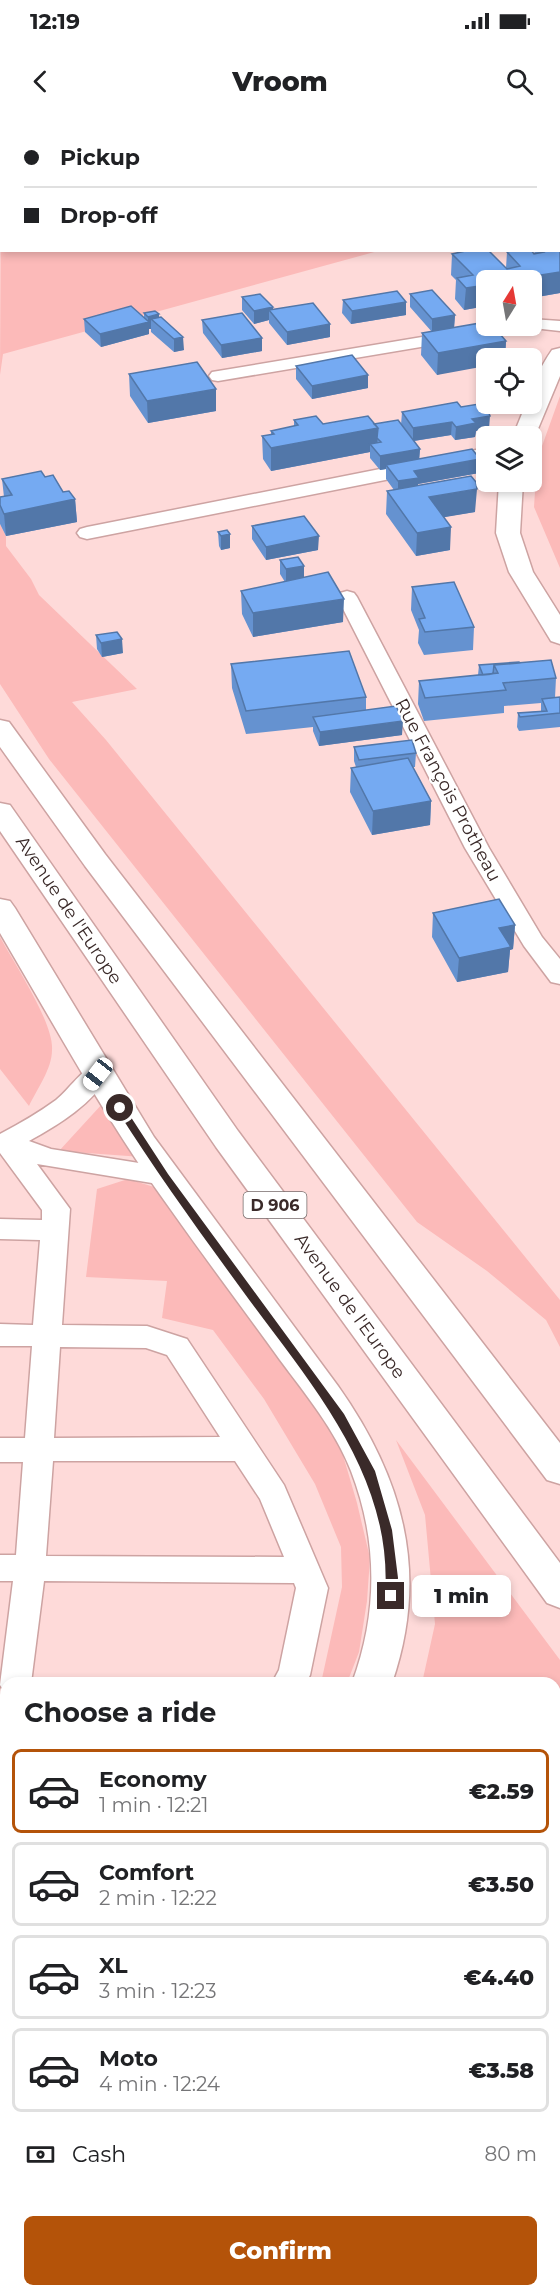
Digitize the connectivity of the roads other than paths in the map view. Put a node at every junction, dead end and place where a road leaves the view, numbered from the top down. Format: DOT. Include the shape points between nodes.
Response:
graph roads {
  1 [pos="542,325"];
  2 [pos="560,326"];
  3 [pos="476,333"];
  4 [pos="560,355"];
  5 [pos="218,376"];
  6 [pos="528,426"];
  7 [pos="476,456"];
  8 [pos="510,492"];
  9 [pos="87,533"];
  10 [pos="347,597"];
  11 [pos="560,636"];
  12 [pos="0,728"];
  13 [pos="0,811"];
  14 [pos="0,908"];
  15 [pos="560,976"];
  16 [pos="98,1074"];
  17 [pos="3,1142"];
  18 [pos="164,1176"];
  19 [pos="0,1229"];
  20 [pos="54,1230"];
  21 [pos="0,1335"];
  22 [pos="47,1336"];
  23 [pos="243,1449"];
  24 [pos="0,1450"];
  25 [pos="38,1450"];
  26 [pos="560,1470"];
  27 [pos="15,1568"];
  28 [pos="304,1570"];
  29 [pos="560,1592"];
  30 [pos="15,1677"];
  31 [pos="292,1677"];
  32 [pos="374,1677"];
  1 -- 2 [label="lane"];
  3 -- 5 [label="lane"];
  4 -- 6 [label="main road"];
  7 -- 9 [label="lane"];
  8 -- 11 [label="main road" via="508,532 521,572"];
  10 -- 15 [label="lane, Rue François Protheau" via="477,848 533,941"];
  12 -- 26 [label="main road" via="102,869"];
  13 -- 29 [label="main road, Avenue de l'Europe / D 906" via="227,1139"];
  14 -- 16 [label="main road"];
  16 -- 17 [label="lane" via="81,1095 41,1124"];
  16 -- 18 [label="main road"];
  17 -- 18 [label="lane" via="48,1158"];
  17 -- 20 [label="lane" via="56,1209"];
  18 -- 32 [label="main road" via="340,1416 369,1471 387,1530 392,1578 390,1614"];
  19 -- 20 [label="lane"];
  20 -- 22 [label="lane"];
  21 -- 22 [label="lane"];
  22 -- 23 [label="lane" via="147,1337 177,1347"];
  22 -- 25 [label="lane"];
  23 -- 25 [label="lane"];
  23 -- 28 [label="lane" via="273,1494"];
  24 -- 25 [label="lane"];
  25 -- 27 [label="lane"];
  27 -- 28 [label="lane"];
  27 -- 30 [label="lane"];
  28 -- 31 [label="lane" via="312,1588"];
}
